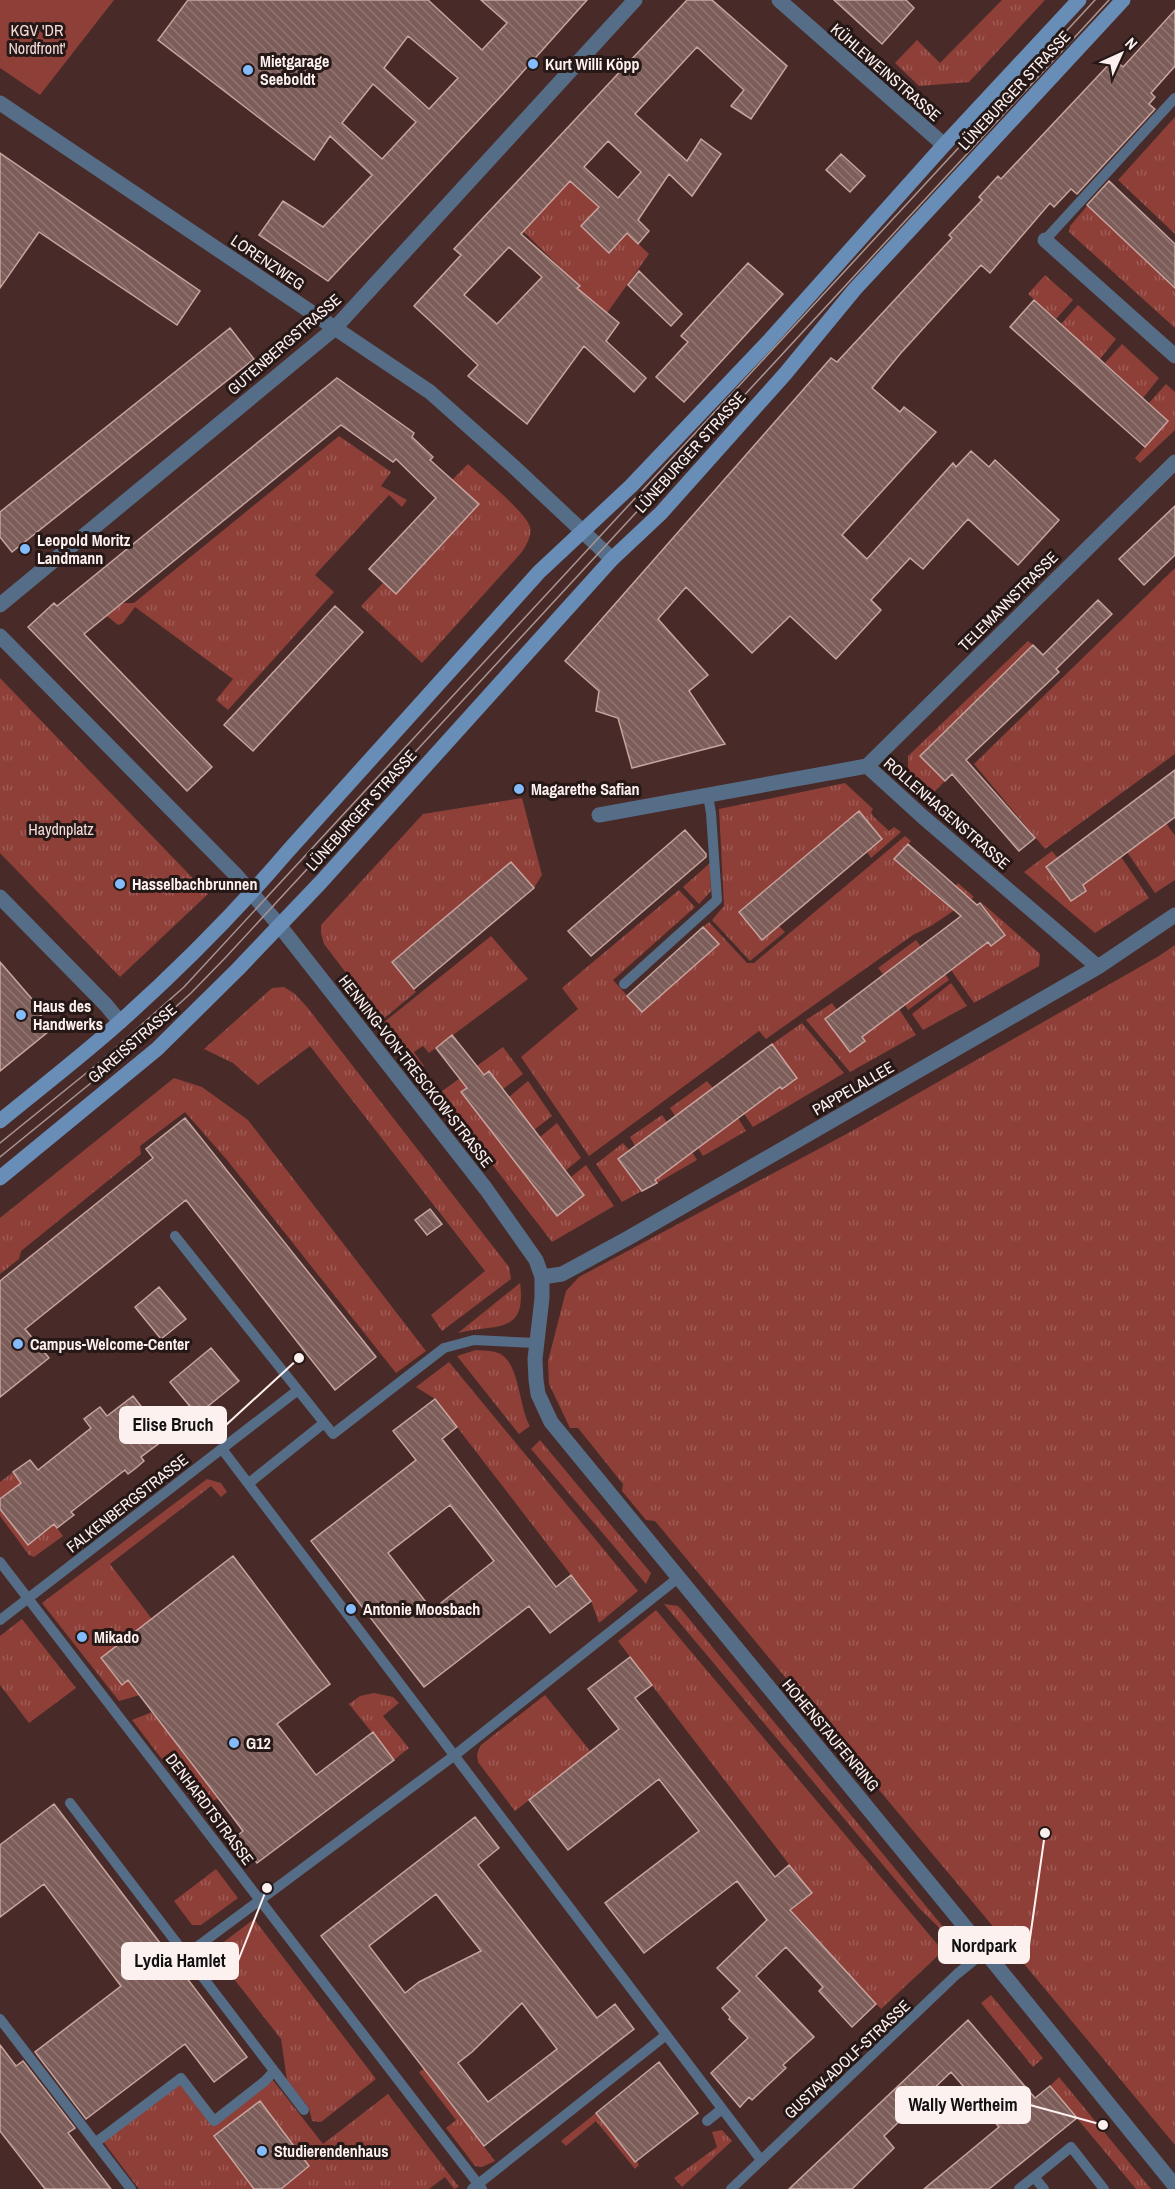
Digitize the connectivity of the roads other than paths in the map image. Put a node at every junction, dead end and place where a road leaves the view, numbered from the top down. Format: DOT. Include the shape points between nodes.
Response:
graph roads {
  1 [pos="635,0"];
  2 [pos="778,0"];
  3 [pos="1079,0"];
  4 [pos="1123,0"];
  5 [pos="1175,98"];
  6 [pos="0,103"];
  7 [pos="944,146"];
  8 [pos="1045,240"];
  9 [pos="334,328"];
  10 [pos="1175,356"];
  11 [pos="1175,462"];
  12 [pos="583,531"];
  13 [pos="612,559"];
  14 [pos="0,605"];
  15 [pos="0,636"];
  16 [pos="867,766"];
  17 [pos="708,796"];
  18 [pos="599,815"];
  19 [pos="252,893"];
  20 [pos="0,897"];
  21 [pos="1175,915"];
  22 [pos="279,925"];
  23 [pos="1098,967"];
  24 [pos="624,984"];
  25 [pos="120,1022"];
  26 [pos="0,1121"];
  27 [pos="0,1178"];
  28 [pos="175,1236"];
  29 [pos="542,1277"];
  30 [pos="536,1343"];
  31 [pos="298,1390"];
  32 [pos="324,1423"];
  33 [pos="222,1449"];
  34 [pos="249,1483"];
  35 [pos="0,1562"];
  36 [pos="678,1578"];
  37 [pos="28,1598"];
  38 [pos="0,1620"];
  39 [pos="455,1755"];
  40 [pos="70,1803"];
  41 [pos="260,1900"];
  42 [pos="984,1952"];
  43 [pos="186,1955"];
  44 [pos="0,2019"];
  45 [pos="666,2035"];
  46 [pos="274,2070"];
  47 [pos="722,2109"];
  48 [pos="304,2110"];
  49 [pos="707,2121"];
  50 [pos="95,2143"];
  51 [pos="760,2160"];
  52 [pos="1034,2177"];
  53 [pos="1175,2186"];
  54 [pos="478,2187"];
  55 [pos="131,2189"];
  56 [pos="731,2189"];
  57 [pos="1019,2189"];
  58 [pos="1044,2189"];
  59 [pos="1104,2189"];
  1 -- 9 [label="street, GUTENBERGSTRASSE"];
  2 -- 7 [label="street, KÜHLEWEINSTRASSE"];
  3 -- 7 [label="main road, LÜNEBURGER STRASSE"];
  4 -- 13 [label="main road, LÜNEBURGER STRASSE" via="855,289 661,513"];
  5 -- 8 [label="lane"];
  6 -- 9 [label="street, LORENZWEG"];
  7 -- 12 [label="main road, LÜNEBURGER STRASSE" via="768,342"];
  8 -- 10 [label="street"];
  9 -- 12 [label="street, LORENZWEG" via="430,392"];
  9 -- 14 [label="street, GUTENBERGSTRASSE"];
  11 -- 16 [label="street, TELEMANNSTRASSE"];
  12 -- 13 [label="street, LORENZWEG"];
  12 -- 19 [label="main road, LÜNEBURGER STRASSE" via="538,572"];
  13 -- 22 [label="main road, LÜNEBURGER STRASSE"];
  15 -- 19 [label="street"];
  16 -- 17 [label="street, ROLLENHAGENSTRASSE"];
  16 -- 23 [label="street, ROLLENHAGENSTRASSE"];
  17 -- 18 [label="street, ROLLENHAGENSTRASSE"];
  17 -- 24 [label="lane" via="717,900"];
  19 -- 22 [label="street, HENNING-VON-TRESCKOW-STRASSE"];
  19 -- 25 [label="main road, GAREISSTRASSE"];
  20 -- 25 [label="street"];
  21 -- 23 [label="street, PAPPELALLEE"];
  22 -- 27 [label="main road, GAREISSTRASSE" via="157,1049"];
  22 -- 29 [label="street, HENNING-VON-TRESCKOW-STRASSE" via="486,1189 536,1260"];
  23 -- 29 [label="street, PAPPELALLEE" via="575,1268"];
  25 -- 26 [label="main road, GAREISSTRASSE"];
  28 -- 31 [label="lane"];
  29 -- 30 [label="street, HOHENSTAUFENRING"];
  30 -- 32 [label="lane" via="474,1340 444,1348 333,1434"];
  30 -- 36 [label="street, HOHENSTAUFENRING" via="538,1394 551,1422"];
  31 -- 32 [label="lane"];
  31 -- 33 [label="lane, FALKENBERGSTRASSE"];
  32 -- 34 [label="lane"];
  33 -- 34 [label="lane"];
  33 -- 37 [label="lane, FALKENBERGSTRASSE"];
  34 -- 39 [label="lane"];
  35 -- 37 [label="lane, DENHARDTSTRASSE"];
  36 -- 39 [label="lane"];
  36 -- 42 [label="street, HOHENSTAUFENRING"];
  37 -- 38 [label="lane, FALKENBERGSTRASSE"];
  37 -- 41 [label="lane, DENHARDTSTRASSE"];
  39 -- 41 [label="lane"];
  39 -- 45 [label="lane"];
  40 -- 43 [label="lane"];
  41 -- 43 [label="lane"];
  41 -- 54 [label="lane, DENHARDTSTRASSE"];
  42 -- 51 [label="lane, GUSTAV-ADOLF-STRASSE"];
  42 -- 53 [label="street, HOHENSTAUFENRING"];
  43 -- 46 [label="lane"];
  44 -- 50 [label="lane"];
  45 -- 47 [label="lane"];
  45 -- 54 [label="lane"];
  46 -- 48 [label="lane"];
  46 -- 50 [label="lane" via="214,2121 181,2078"];
  47 -- 49 [label="lane"];
  47 -- 51 [label="lane"];
  50 -- 55 [label="lane"];
  51 -- 56 [label="lane, GUSTAV-ADOLF-STRASSE"];
  52 -- 57 [label="lane"];
  52 -- 58 [label="lane"];
  52 -- 59 [label="lane" via="1071,2147"];
}
